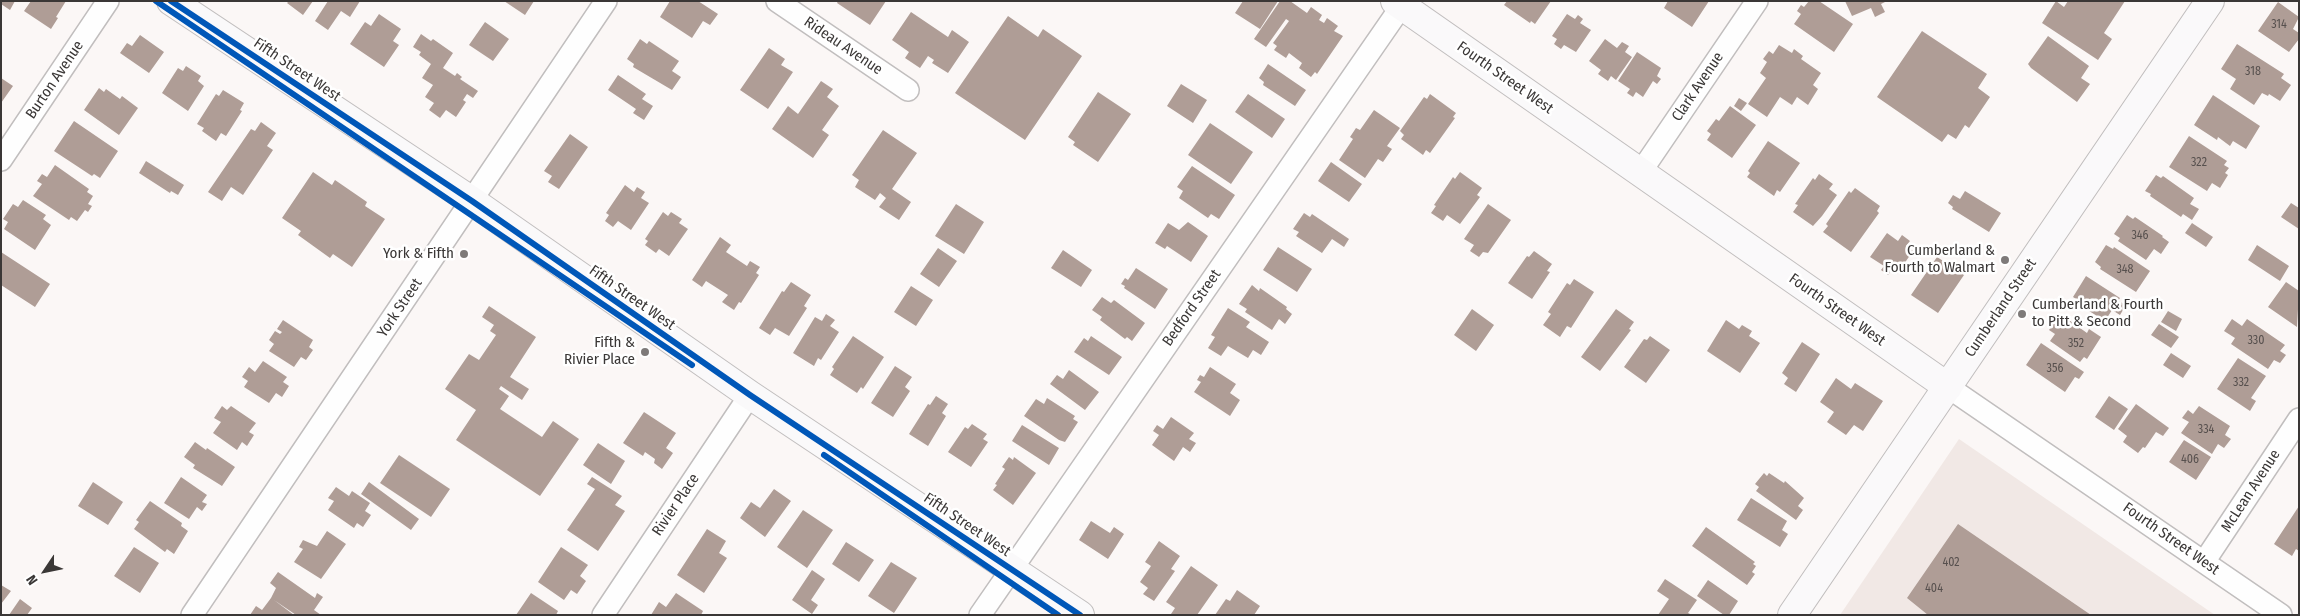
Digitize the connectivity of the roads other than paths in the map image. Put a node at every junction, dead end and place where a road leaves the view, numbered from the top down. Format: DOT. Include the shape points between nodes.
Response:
graph roads {
  1 [pos="108,1"];
  2 [pos="171,1"];
  3 [pos="606,1"];
  4 [pos="777,1"];
  5 [pos="1757,1"];
  6 [pos="2210,1"];
  7 [pos="1400,3"];
  8 [pos="908,90"];
  9 [pos="1,160"];
  10 [pos="1640,173"];
  11 [pos="472,201"];
  12 [pos="1948,387"];
  13 [pos="750,395"];
  14 [pos="2299,419"];
  15 [pos="2204,562"];
  16 [pos="1010,569"];
  17 [pos="192,615"];
  18 [pos="603,615"];
  19 [pos="980,615"];
  20 [pos="1080,615"];
  21 [pos="1792,615"];
  22 [pos="2282,615"];
  1 -- 9 [label="street, Burton Avenue"];
  2 -- 11 [label="street, Fifth Street West"];
  3 -- 11 [label="street, York Street"];
  4 -- 8 [label="street, Rideau Avenue"];
  5 -- 10 [label="street, Clark Avenue"];
  6 -- 12 [label="street, Cumberland Street"];
  7 -- 10 [label="street, Fourth Street West"];
  7 -- 16 [label="street, Bedford Street"];
  10 -- 12 [label="street, Fourth Street West"];
  11 -- 13 [label="street, Fifth Street West"];
  11 -- 17 [label="street, York Street"];
  12 -- 15 [label="street, Fourth Street West"];
  12 -- 21 [label="street, Cumberland Street"];
  13 -- 16 [label="street, Fifth Street West"];
  13 -- 18 [label="street, Rivier Place"];
  14 -- 15 [label="street, McLean Avenue"];
  15 -- 22 [label="street, Fourth Street West"];
  16 -- 19 [label="street, Bedford Street"];
  16 -- 20 [label="street, Fifth Street West"];
}
